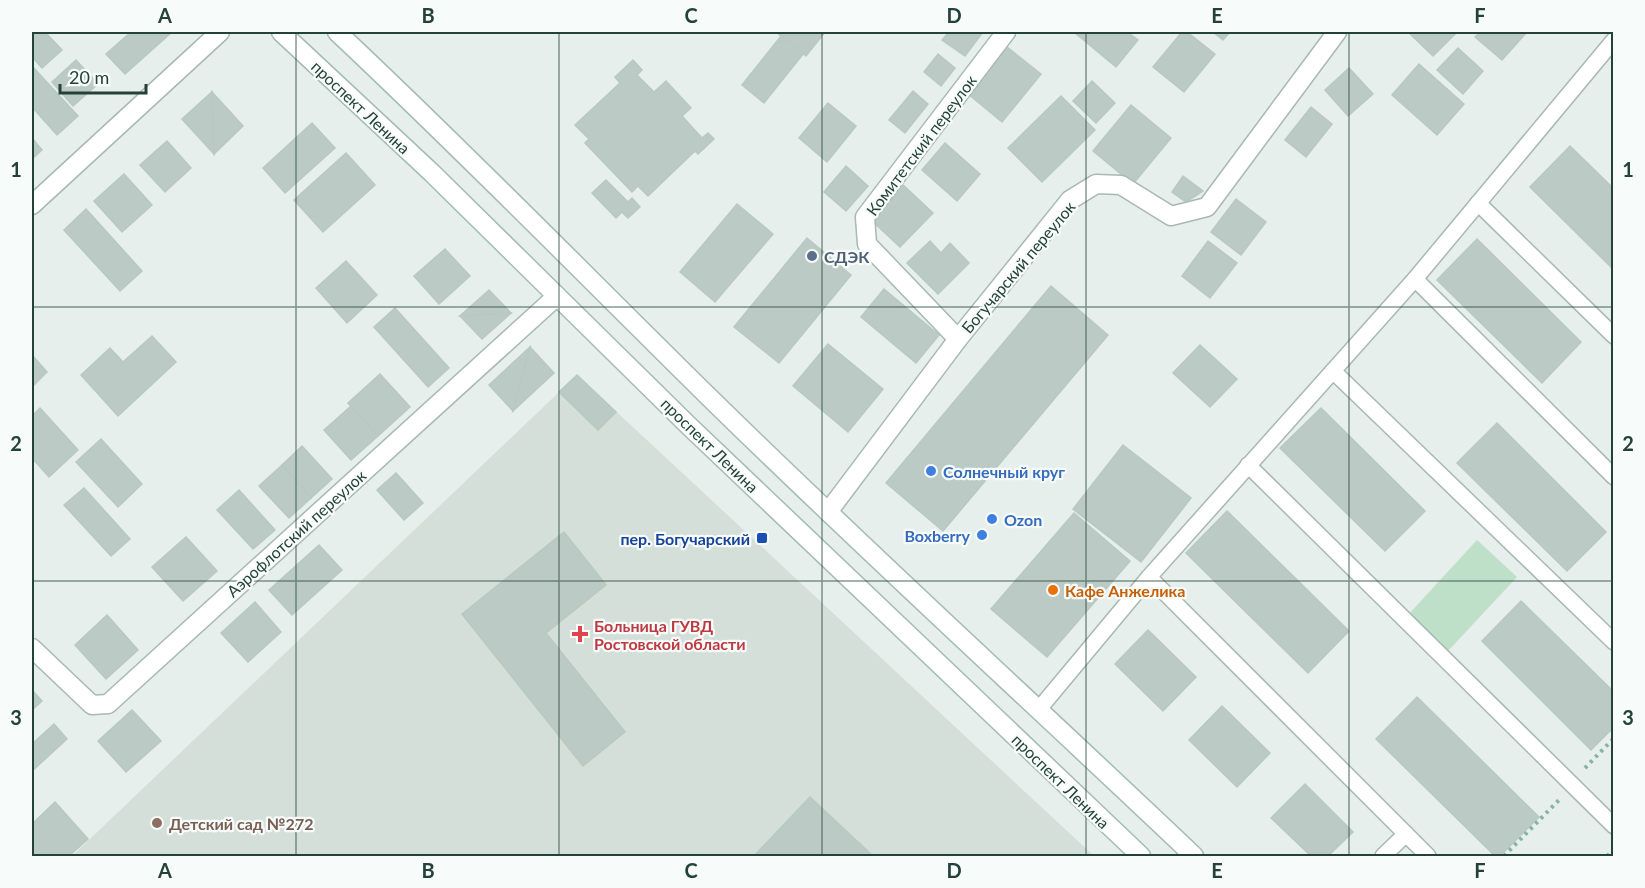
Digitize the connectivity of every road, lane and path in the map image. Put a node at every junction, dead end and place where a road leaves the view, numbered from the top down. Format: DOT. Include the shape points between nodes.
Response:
graph roads {
  1 [pos="220,32"];
  2 [pos="281,32"];
  3 [pos="337,32"];
  4 [pos="1006,32"];
  5 [pos="1337,32"];
  6 [pos="1614,40"];
  7 [pos="1478,203"];
  8 [pos="32,205"];
  9 [pos="1415,279"];
  10 [pos="557,296"];
  11 [pos="1614,336"];
  12 [pos="958,339"];
  13 [pos="1333,371"];
  14 [pos="1248,465"];
  15 [pos="1614,477"];
  16 [pos="828,512"];
  17 [pos="1149,577"];
  18 [pos="1614,642"];
  19 [pos="32,648"];
  20 [pos="1039,709"];
  21 [pos="1614,738"];
  22 [pos="1571,785"];
  23 [pos="1614,826"];
  24 [pos="1406,834"];
  25 [pos="1614,850"];
  26 [pos="1141,856"];
  27 [pos="1194,856"];
  28 [pos="1383,856"];
  29 [pos="1428,856"];
  30 [pos="1504,856"];
  31 [pos="1606,856"];
  1 -- 8 [label="main road"];
  2 -- 10 [label="main road, проспект Ленина"];
  3 -- 16 [label="main road, проспект Ленина" via="459,147"];
  4 -- 12 [label="main road, Комитетский переулок" via="865,217 867,244"];
  5 -- 12 [label="main road, Богучарский переулок" via="1207,207 1171,216 1121,185 1096,184 1070,200"];
  6 -- 7 [label="lane"];
  7 -- 9 [label="lane"];
  7 -- 11 [label="lane"];
  9 -- 13 [label="lane"];
  9 -- 15 [label="lane"];
  10 -- 19 [label="main road, Аэрофлотский переулок" via="108,704 92,705"];
  10 -- 26 [label="main road, проспект Ленина"];
  12 -- 16 [label="main road, Богучарский переулок"];
  13 -- 14 [label="lane"];
  13 -- 18 [label="lane"];
  14 -- 17 [label="lane"];
  14 -- 22 [label="lane"];
  16 -- 20 [label="main road, проспект Ленина"];
  17 -- 20 [label="lane"];
  17 -- 24 [label="lane"];
  20 -- 27 [label="main road, проспект Ленина"];
  21 -- 22 [label="path"];
  22 -- 23 [label="lane"];
  22 -- 30 [label="path"];
  24 -- 28 [label="lane"];
  24 -- 29 [label="lane"];
  25 -- 31 [label="path"];
}
